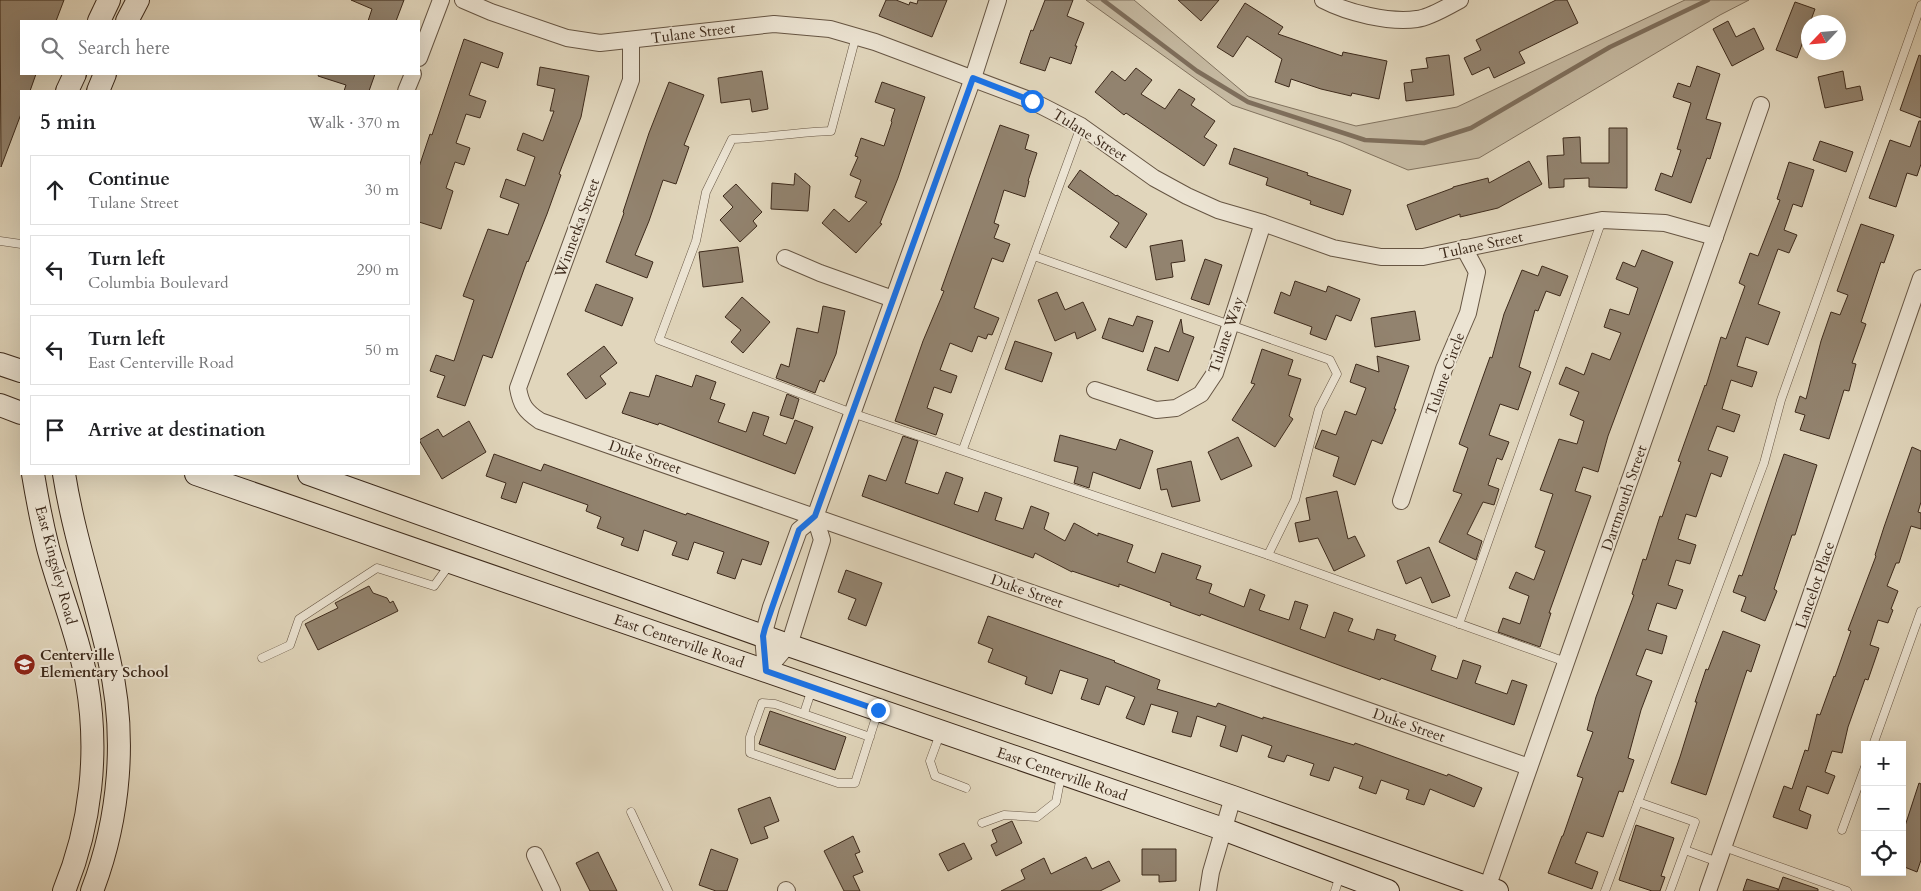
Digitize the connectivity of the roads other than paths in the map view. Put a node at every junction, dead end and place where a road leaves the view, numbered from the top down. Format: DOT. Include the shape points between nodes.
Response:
graph roads {
  1 [pos="109,0"];
  2 [pos="138,0"];
  3 [pos="441,0"];
  4 [pos="463,0"];
  5 [pos="998,0"];
  6 [pos="1323,0"];
  7 [pos="1460,0"];
  8 [pos="1921,5"];
  9 [pos="99,20"];
  10 [pos="128,20"];
  11 [pos="856,36"];
  12 [pos="631,41"];
  13 [pos="420,55"];
  14 [pos="75,75"];
  15 [pos="105,75"];
  16 [pos="413,75"];
  17 [pos="973,78"];
  18 [pos="67,90"];
  19 [pos="98,90"];
  20 [pos="406,90"];
  21 [pos="1761,105"];
  22 [pos="1081,126"];
  23 [pos="1602,220"];
  24 [pos="1263,223"];
  25 [pos="1715,237"];
  26 [pos="0,241"];
  27 [pos="20,244"];
  28 [pos="1464,248"];
  29 [pos="1034,256"];
  30 [pos="786,258"];
  31 [pos="1921,278"];
  32 [pos="893,299"];
  33 [pos="1230,325"];
  34 [pos="0,364"];
  35 [pos="20,371"];
  36 [pos="1095,390"];
  37 [pos="0,405"];
  38 [pos="527,412"];
  39 [pos="852,412"];
  40 [pos="20,413"];
  41 [pos="963,449"];
  42 [pos="33,475"];
  43 [pos="64,475"];
  44 [pos="199,475"];
  45 [pos="312,475"];
  46 [pos="1401,501"];
  47 [pos="815,516"];
  48 [pos="1268,555"];
  49 [pos="451,562"];
  50 [pos="1921,611"];
  51 [pos="1459,624"];
  52 [pos="763,636"];
  53 [pos="788,645"];
  54 [pos="262,658"];
  55 [pos="1566,662"];
  56 [pos="766,671"];
  57 [pos="812,688"];
  58 [pos="878,710"];
  59 [pos="804,713"];
  60 [pos="941,732"];
  61 [pos="870,737"];
  62 [pos="1874,741"];
  63 [pos="1529,767"];
  64 [pos="1062,774"];
  65 [pos="1861,778"];
  66 [pos="966,788"];
  67 [pos="1232,797"];
  68 [pos="1638,802"];
  69 [pos="631,812"];
  70 [pos="982,823"];
  71 [pos="1223,829"];
  72 [pos="1842,830"];
  73 [pos="1685,850"];
  74 [pos="1721,854"];
  75 [pos="535,855"];
  76 [pos="1338,882"];
  77 [pos="1490,890"];
  78 [pos="64,891"];
  79 [pos="92,891"];
  80 [pos="552,891"];
  81 [pos="668,891"];
  82 [pos="1208,891"];
  83 [pos="1388,891"];
  84 [pos="1605,891"];
  85 [pos="1670,891"];
  86 [pos="1708,891"];
  87 [pos="1847,891"];
  1 -- 9 [label="main road"];
  2 -- 10 [label="main road"];
  3 -- 13 [label="street"];
  4 -- 12 [label="street, Tulane Street" via="567,38 600,43"];
  5 -- 17 [label="street"];
  6 -- 7 [label="street" via="1339,8 1391,19 1419,19"];
  8 -- 68 [label="lane" via="1781,400 1764,463"];
  11 -- 12 [label="street, Tulane Street" via="830,29 774,24"];
  11 -- 17 [label="street, Tulane Street"];
  11 -- 39 [label="lane" via="831,131 732,139 706,192 696,241 659,340"];
  12 -- 38 [label="street, Winnetka Street" via="631,80 518,388"];
  14 -- 18 [label="main road"];
  15 -- 19 [label="main road"];
  16 -- 20 [label="street"];
  17 -- 22 [label="street, Tulane Street" via="1032,101"];
  17 -- 32 [label="street"];
  21 -- 25 [label="street, Dartmouth Street"];
  22 -- 24 [label="street, Tulane Street" via="1154,178 1187,196 1218,210"];
  22 -- 29 [label="lane"];
  23 -- 25 [label="street, Tulane Street" via="1665,224"];
  23 -- 28 [label="street, Tulane Street"];
  23 -- 51 [label="lane"];
  24 -- 28 [label="street, Tulane Street" via="1333,248 1381,257 1423,257"];
  24 -- 33 [label="street, Tulane Way"];
  25 -- 55 [label="street, Dartmouth Street"];
  26 -- 27 [label="lane"];
  28 -- 46 [label="street, Tulane Circle" via="1477,272 1468,313 1444,369"];
  29 -- 33 [label="lane"];
  29 -- 41 [label="lane"];
  30 -- 32 [label="street"];
  31 -- 74 [label="street, Lancelot Place"];
  32 -- 39 [label="street"];
  33 -- 36 [label="street, Tulane Way" via="1215,373 1201,394 1176,408 1156,410"];
  33 -- 48 [label="lane" via="1330,360 1337,374 1320,409 1295,500"];
  34 -- 35 [label="main road"];
  37 -- 40 [label="main road"];
  38 -- 47 [label="street, Duke Street" via="540,421"];
  39 -- 41 [label="lane"];
  39 -- 47 [label="street"];
  41 -- 48 [label="lane"];
  42 -- 78 [label="main road, East Kingsley Road" via="48,548 87,681 91,717 93,762 90,791 73,868"];
  43 -- 79 [label="main road, East Kingsley Road" via="109,660 119,731 114,808 106,848"];
  44 -- 49 [label="main road, East Centerville Road"];
  45 -- 52 [label="main road"];
  47 -- 52 [label="street" via="799,530"];
  47 -- 53 [label="street" via="822,540"];
  47 -- 63 [label="street, Duke Street"];
  48 -- 51 [label="lane"];
  49 -- 54 [label="lane" via="434,586 377,568 299,619 290,645"];
  49 -- 56 [label="main road, East Centerville Road"];
  50 -- 62 [label="lane"];
  51 -- 55 [label="lane"];
  52 -- 53 [label="main road"];
  52 -- 56 [label="street"];
  53 -- 56 [label="street"];
  53 -- 67 [label="main road"];
  55 -- 63 [label="street, Dartmouth Street"];
  56 -- 57 [label="main road, East Centerville Road"];
  57 -- 58 [label="main road, East Centerville Road"];
  57 -- 59 [label="lane"];
  58 -- 60 [label="main road, East Centerville Road"];
  58 -- 61 [label="lane"];
  59 -- 61 [label="lane"];
  59 -- 61 [label="lane" via="762,703 750,738 750,753 838,783 855,782"];
  60 -- 64 [label="main road, East Centerville Road"];
  60 -- 66 [label="lane" via="930,761 935,776"];
  63 -- 77 [label="street, Dartmouth Street"];
  64 -- 70 [label="lane" via="1056,802 1037,817 1004,815"];
  64 -- 71 [label="main road, East Centerville Road"];
  65 -- 72 [label="lane"];
  67 -- 71 [label="street"];
  67 -- 77 [label="main road"];
  68 -- 73 [label="lane" via="1695,822"];
  68 -- 84 [label="lane"];
  69 -- 81 [label="lane"];
  71 -- 76 [label="main road, East Centerville Road"];
  71 -- 82 [label="street"];
  73 -- 74 [label="lane"];
  73 -- 85 [label="lane"];
  74 -- 86 [label="street, Lancelot Place"];
  74 -- 87 [label="lane"];
  75 -- 80 [label="street"];
  76 -- 83 [label="main road, East Centerville Road"];
}
